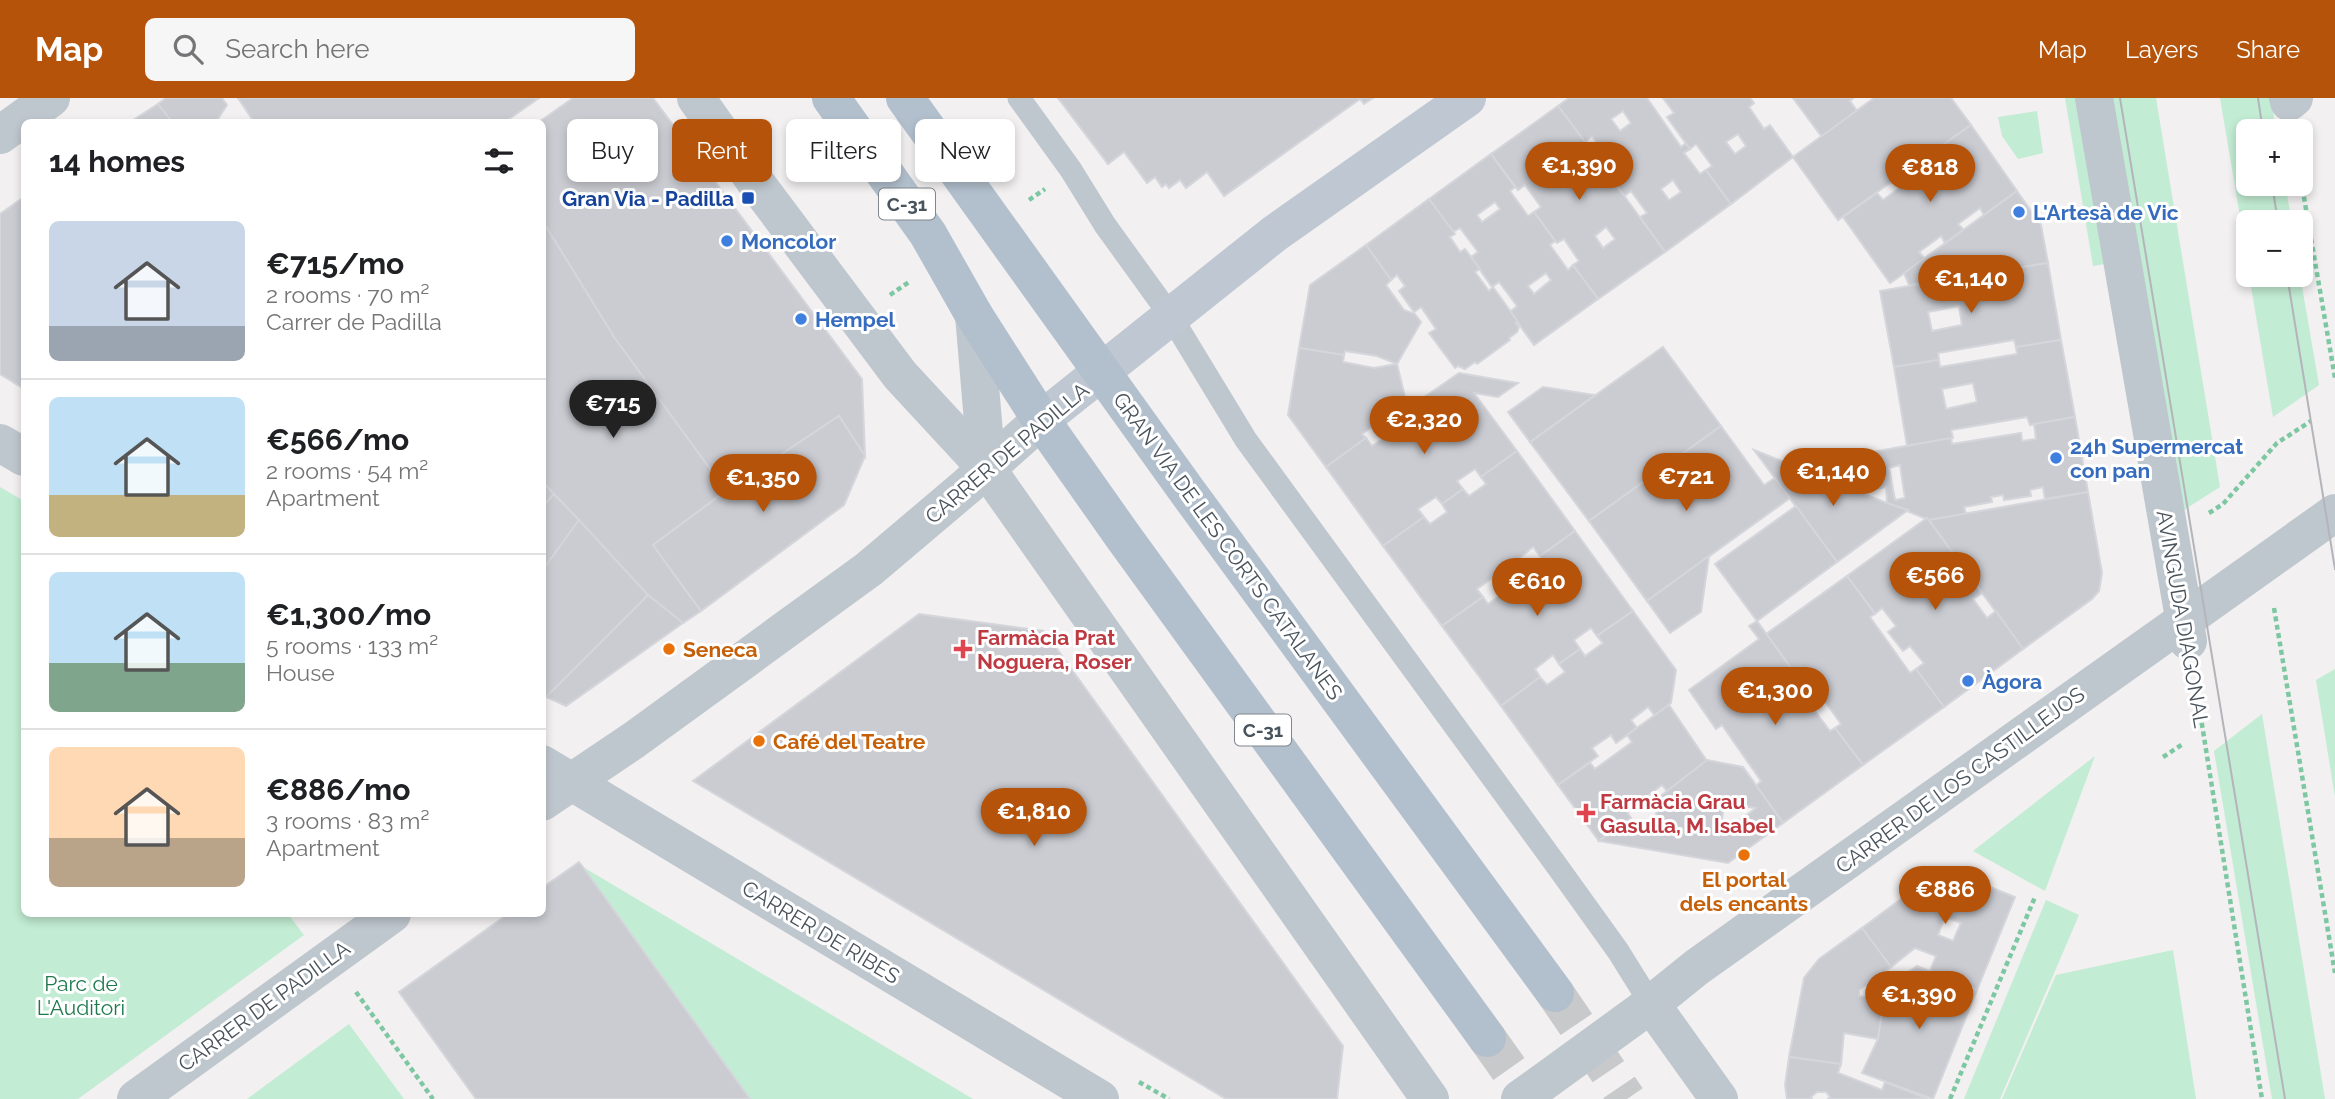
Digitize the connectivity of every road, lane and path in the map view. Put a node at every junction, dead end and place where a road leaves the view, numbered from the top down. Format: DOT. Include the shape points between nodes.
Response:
graph roads {
  1 [pos="51,98"];
  2 [pos="696,98"];
  3 [pos="831,98"];
  4 [pos="905,98"];
  5 [pos="1019,98"];
  6 [pos="1467,98"];
  7 [pos="2094,98"];
  8 [pos="22,119"];
  9 [pos="21,120"];
  10 [pos="0,135"];
  11 [pos="2304,196"];
  12 [pos="913,279"];
  13 [pos="883,300"];
  14 [pos="974,315"];
  15 [pos="1170,316"];
  16 [pos="1102,373"];
  17 [pos="2335,377"];
  18 [pos="1041,420"];
  19 [pos="2311,421"];
  20 [pos="0,443"];
  21 [pos="21,455"];
  22 [pos="987,469"];
  23 [pos="2335,513"];
  24 [pos="2202,518"];
  25 [pos="2274,604"];
  26 [pos="2187,633"];
  27 [pos="2183,744"];
  28 [pos="2163,757"];
  29 [pos="552,783"];
  30 [pos="2035,897"];
  31 [pos="388,917"];
  32 [pos="2335,973"];
  33 [pos="356,992"];
  34 [pos="1555,993"];
  35 [pos="1651,1004"];
  36 [pos="1487,1038"];
  37 [pos="136,1099"];
  38 [pos="433,1099"];
  39 [pos="1100,1099"];
  40 [pos="1430,1099"];
  41 [pos="1520,1099"];
  42 [pos="1719,1099"];
  43 [pos="1950,1099"];
  44 [pos="2262,1099"];
  1 -- 8 [label="street"];
  2 -- 22 [label="street" via="900,375"];
  3 -- 14 [label="main road, C-31" via="928,234"];
  4 -- 16 [label="main road, GRAN VIA DE LES CORTS CATALANES / C-31"];
  5 -- 15 [label="lane"];
  6 -- 15 [label="main road, CARRER DE PADILLA" via="1274,234"];
  7 -- 26 [label="street, AVINGUDA DIAGONAL"];
  9 -- 10 [label="street"];
  11 -- 17 [label="path"];
  12 -- 13 [label="path"];
  14 -- 18 [label="main road, C-31"];
  14 -- 22 [label="street"];
  15 -- 16 [label="main road, CARRER DE PADILLA"];
  15 -- 35 [label="lane" via="1246,440 1557,866"];
  16 -- 18 [label="main road, CARRER DE PADILLA"];
  16 -- 34 [label="main road, GRAN VIA DE LES CORTS CATALANES / C-31"];
  18 -- 22 [label="street, CARRER DE PADILLA"];
  18 -- 36 [label="main road, C-31"];
  19 -- 24 [label="path, AVINGUDA DIAGONAL" via="2277,443 2223,504"];
  20 -- 21 [label="street"];
  22 -- 29 [label="street, CARRER DE PADILLA" via="869,569 634,740"];
  22 -- 40 [label="street"];
  23 -- 26 [label="street, CARRER DE LOS CASTILLEJOS"];
  25 -- 32 [label="path"];
  26 -- 35 [label="street, CARRER DE LOS CASTILLEJOS" via="1697,967"];
  26 -- 44 [label="path, AVINGUDA DIAGONAL"];
  27 -- 28 [label="path"];
  29 -- 39 [label="street, CARRER DE RIBES"];
  30 -- 43 [label="path"];
  31 -- 37 [label="street, CARRER DE PADILLA"];
  33 -- 38 [label="path"];
  35 -- 41 [label="street, CARRER DE LOS CASTILLEJOS"];
  35 -- 42 [label="street"];
}
